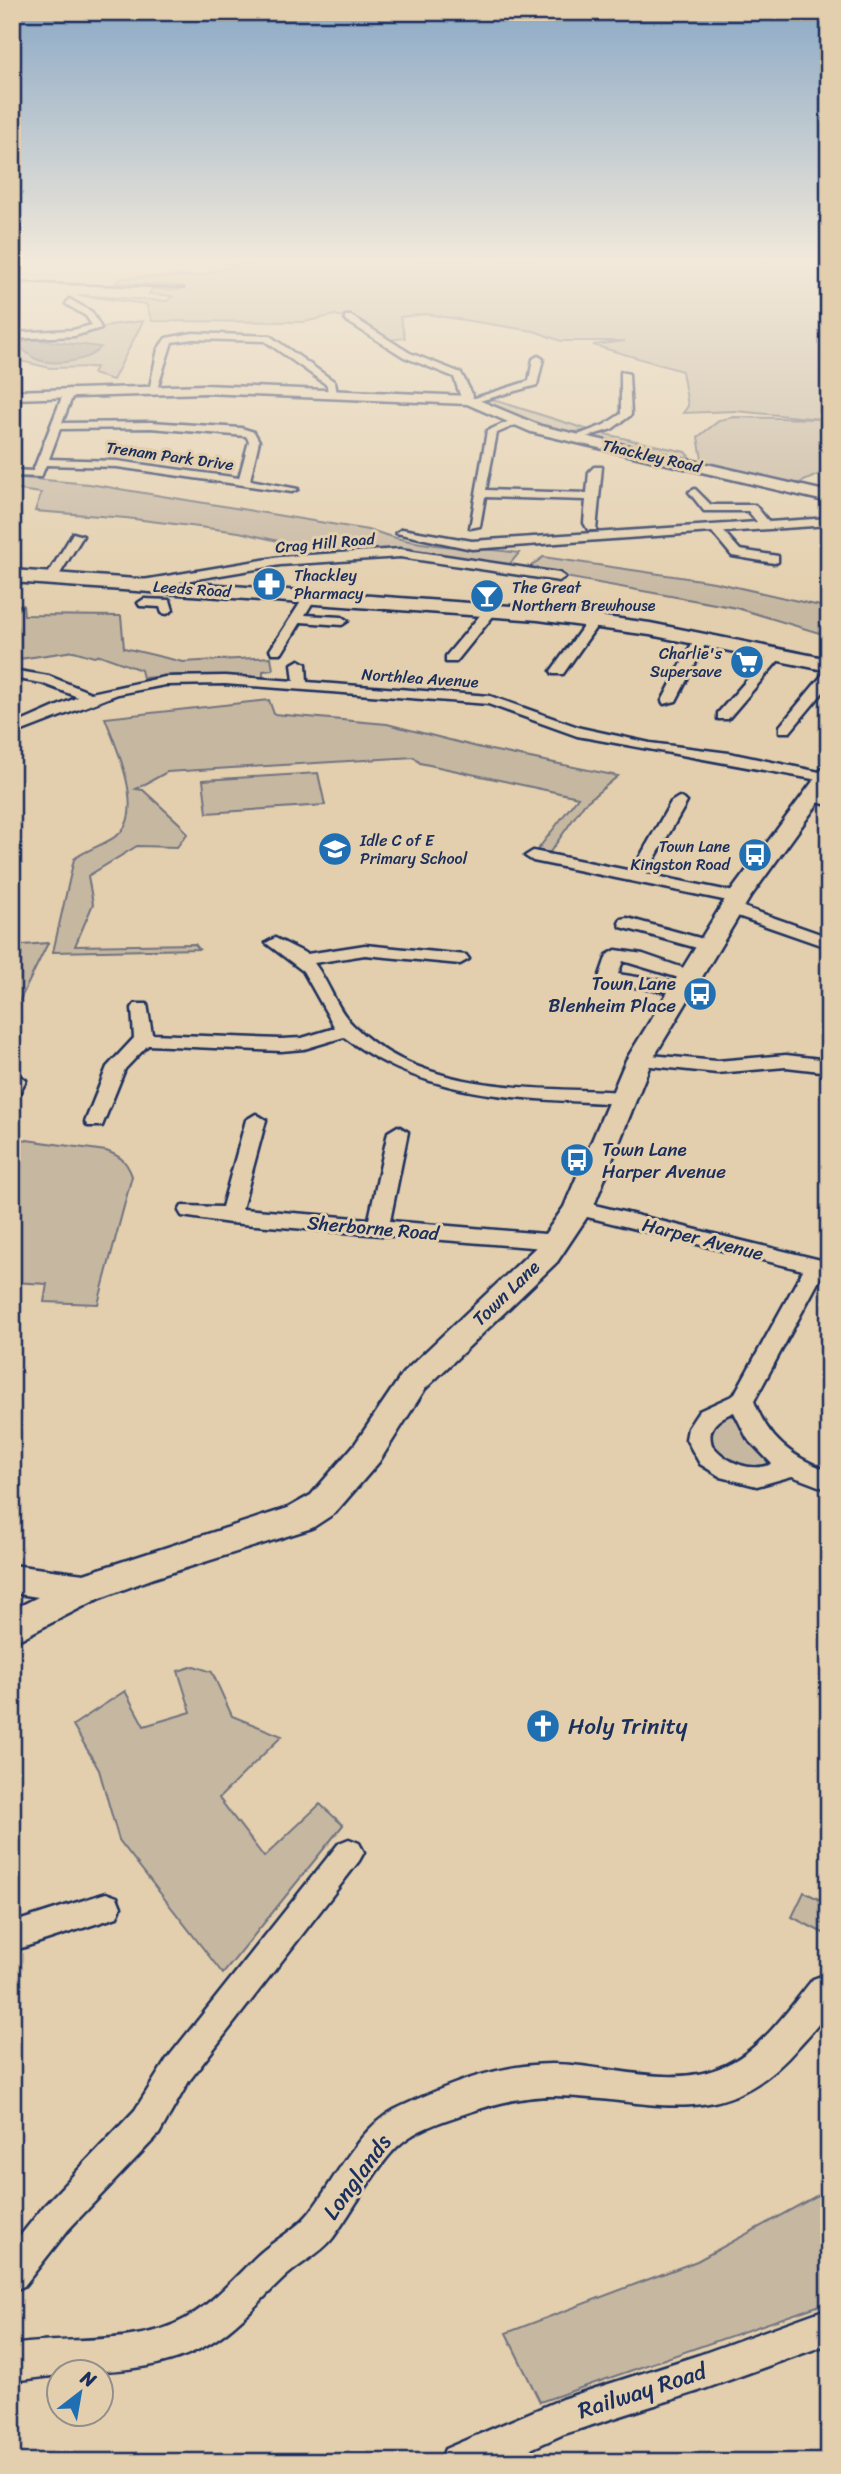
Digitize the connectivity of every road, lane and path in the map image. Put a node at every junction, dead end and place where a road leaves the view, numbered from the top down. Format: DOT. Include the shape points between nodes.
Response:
graph roads {
  1 [pos="156,375"];
  2 [pos="319,375"];
  3 [pos="458,375"];
  4 [pos="535,375"];
  5 [pos="624,375"];
  6 [pos="152,389"];
  7 [pos="69,392"];
  8 [pos="12,394"];
  9 [pos="332,394"];
  10 [pos="471,400"];
  11 [pos="514,422"];
  12 [pos="57,426"];
  13 [pos="577,439"];
  14 [pos="44,462"];
  15 [pos="598,469"];
  16 [pos="12,473"];
  17 [pos="244,482"];
  18 [pos="292,489"];
  19 [pos="695,492"];
  20 [pos="481,493"];
  21 [pos="592,497"];
  22 [pos="829,497"];
  23 [pos="829,521"];
  24 [pos="765,524"];
  25 [pos="474,526"];
  26 [pos="714,527"];
  27 [pos="592,528"];
  28 [pos="402,533"];
  29 [pos="77,537"];
  30 [pos="553,538"];
  31 [pos="525,563"];
  32 [pos="775,573"];
  33 [pos="12,576"];
  34 [pos="559,577"];
  35 [pos="51,579"];
  36 [pos="141,594"];
  37 [pos="310,597"];
  38 [pos="492,610"];
  39 [pos="296,618"];
  40 [pos="595,620"];
  41 [pos="342,621"];
  42 [pos="701,639"];
  43 [pos="277,650"];
  44 [pos="777,654"];
  45 [pos="451,659"];
  46 [pos="299,664"];
  47 [pos="829,665"];
  48 [pos="558,671"];
  49 [pos="12,674"];
  50 [pos="829,676"];
  51 [pos="301,687"];
  52 [pos="87,696"];
  53 [pos="669,701"];
  54 [pos="723,716"];
  55 [pos="785,729"];
  56 [pos="12,731"];
  57 [pos="824,787"];
  58 [pos="679,802"];
  59 [pos="533,856"];
  60 [pos="636,878"];
  61 [pos="735,903"];
  62 [pos="627,923"];
  63 [pos="275,943"];
  64 [pos="829,943"];
  65 [pos="708,946"];
  66 [pos="460,959"];
  67 [pos="303,960"];
  68 [pos="141,1008"];
  69 [pos="346,1030"];
  70 [pos="143,1039"];
  71 [pos="639,1060"];
  72 [pos="829,1066"];
  73 [pos="625,1098"];
  74 [pos="257,1121"];
  75 [pos="95,1122"];
  76 [pos="398,1132"];
  77 [pos="578,1208"];
  78 [pos="189,1212"];
  79 [pos="230,1216"];
  80 [pos="379,1228"];
  81 [pos="557,1242"];
  82 [pos="822,1268"];
  83 [pos="742,1401"];
  84 [pos="789,1467"];
  85 [pos="829,1481"];
  86 [pos="12,1579"];
  87 [pos="85,1589"];
  88 [pos="12,1628"];
  89 [pos="349,1852"];
  90 [pos="106,1907"];
  91 [pos="12,1937"];
  92 [pos="824,1990"];
  93 [pos="12,2274"];
  94 [pos="829,2326"];
  95 [pos="12,2363"];
  96 [pos="458,2462"];
  1 -- 6 [label="street"];
  2 -- 9 [label="street" via="332,384"];
  3 -- 10 [label="street"];
  4 -- 10 [label="street" via="534,383"];
  5 -- 13 [label="street" via="626,415"];
  6 -- 7 [label="street"];
  6 -- 9 [label="street"];
  7 -- 8 [label="street"];
  7 -- 12 [label="street"];
  9 -- 10 [label="street"];
  10 -- 11 [label="street, Thackley Road"];
  11 -- 13 [label="street, Thackley Road"];
  11 -- 20 [label="street" via="492,431"];
  12 -- 14 [label="street"];
  12 -- 17 [label="street" via="151,425 241,431 254,441"];
  13 -- 22 [label="street, Thackley Road"];
  14 -- 16 [label="street" via="37,475"];
  14 -- 17 [label="street, Trenam Park Drive" via="117,464"];
  15 -- 21 [label="street"];
  17 -- 18 [label="street, Trenam Park Drive"];
  19 -- 24 [label="street" via="708,509 751,507"];
  20 -- 21 [label="street"];
  20 -- 25 [label="street"];
  21 -- 27 [label="street"];
  23 -- 24 [label="street, Crag Hill Road"];
  24 -- 26 [label="street, Crag Hill Road"];
  26 -- 30 [label="street, Crag Hill Road"];
  26 -- 32 [label="street" via="736,553 774,553"];
  28 -- 30 [label="street, Crag Hill Road" via="472,545"];
  29 -- 35 [label="street"];
  30 -- 31 [label="street"];
  31 -- 34 [label="street, Crag Hill Road"];
  31 -- 36 [label="street, Crag Hill Road" via="400,553 280,561"];
  33 -- 35 [label="main road, Leeds Road"];
  35 -- 36 [label="main road, Leeds Road"];
  36 -- 37 [label="main road, Leeds Road" via="168,600"];
  37 -- 38 [label="main road, Leeds Road"];
  37 -- 39 [label="street"];
  38 -- 40 [label="main road, Leeds Road"];
  38 -- 45 [label="street"];
  39 -- 41 [label="street"];
  39 -- 43 [label="street"];
  40 -- 42 [label="main road, Leeds Road"];
  40 -- 48 [label="street"];
  42 -- 44 [label="main road, Leeds Road"];
  42 -- 53 [label="street"];
  44 -- 47 [label="main road, Leeds Road"];
  44 -- 54 [label="street"];
  46 -- 51 [label="street"];
  49 -- 52 [label="street" via="44,679"];
  50 -- 55 [label="street"];
  51 -- 52 [label="street, Northlea Avenue" via="183,678"];
  51 -- 57 [label="street, Northlea Avenue" via="490,700 577,732 729,757"];
  52 -- 56 [label="street, Northlea Avenue"];
  57 -- 61 [label="street, Town Lane"];
  58 -- 60 [label="street"];
  59 -- 60 [label="street"];
  60 -- 61 [label="street"];
  61 -- 64 [label="street"];
  61 -- 65 [label="street, Town Lane"];
  62 -- 65 [label="street"];
  63 -- 67 [label="street"];
  65 -- 71 [label="street, Town Lane"];
  66 -- 67 [label="street" via="360,950"];
  67 -- 69 [label="street"];
  68 -- 70 [label="street"];
  69 -- 70 [label="street" via="281,1045"];
  69 -- 73 [label="street" via="391,1060 460,1084"];
  70 -- 75 [label="street" via="116,1067"];
  71 -- 72 [label="street" via="717,1066 786,1061"];
  71 -- 73 [label="street, Town Lane"];
  73 -- 77 [label="street, Town Lane"];
  74 -- 79 [label="street"];
  76 -- 80 [label="street"];
  77 -- 81 [label="street, Town Lane"];
  77 -- 82 [label="street, Harper Avenue"];
  78 -- 79 [label="street, Sherborne Road"];
  79 -- 80 [label="street, Sherborne Road"];
  80 -- 81 [label="street, Sherborne Road"];
  81 -- 87 [label="street, Town Lane" via="414,1381 367,1453 323,1504 300,1518"];
  82 -- 83 [label="street"];
  83 -- 84 [label="street" via="755,1434"];
  83 -- 84 [label="street" via="708,1416 698,1437 702,1449 710,1460 739,1475 771,1475"];
  84 -- 85 [label="street"];
  86 -- 87 [label="street"];
  87 -- 88 [label="street, Town Lane"];
  89 -- 93 [label="street" via="178,2070 147,2122 56,2218"];
  90 -- 91 [label="street"];
  92 -- 95 [label="street, Longlands" via="777,2047 753,2068 722,2084 690,2093 657,2093 571,2081 522,2081 483,2091 393,2128 316,2232 187,2337 149,2352"];
  94 -- 96 [label="street, Railway Road" via="562,2417"];
}
